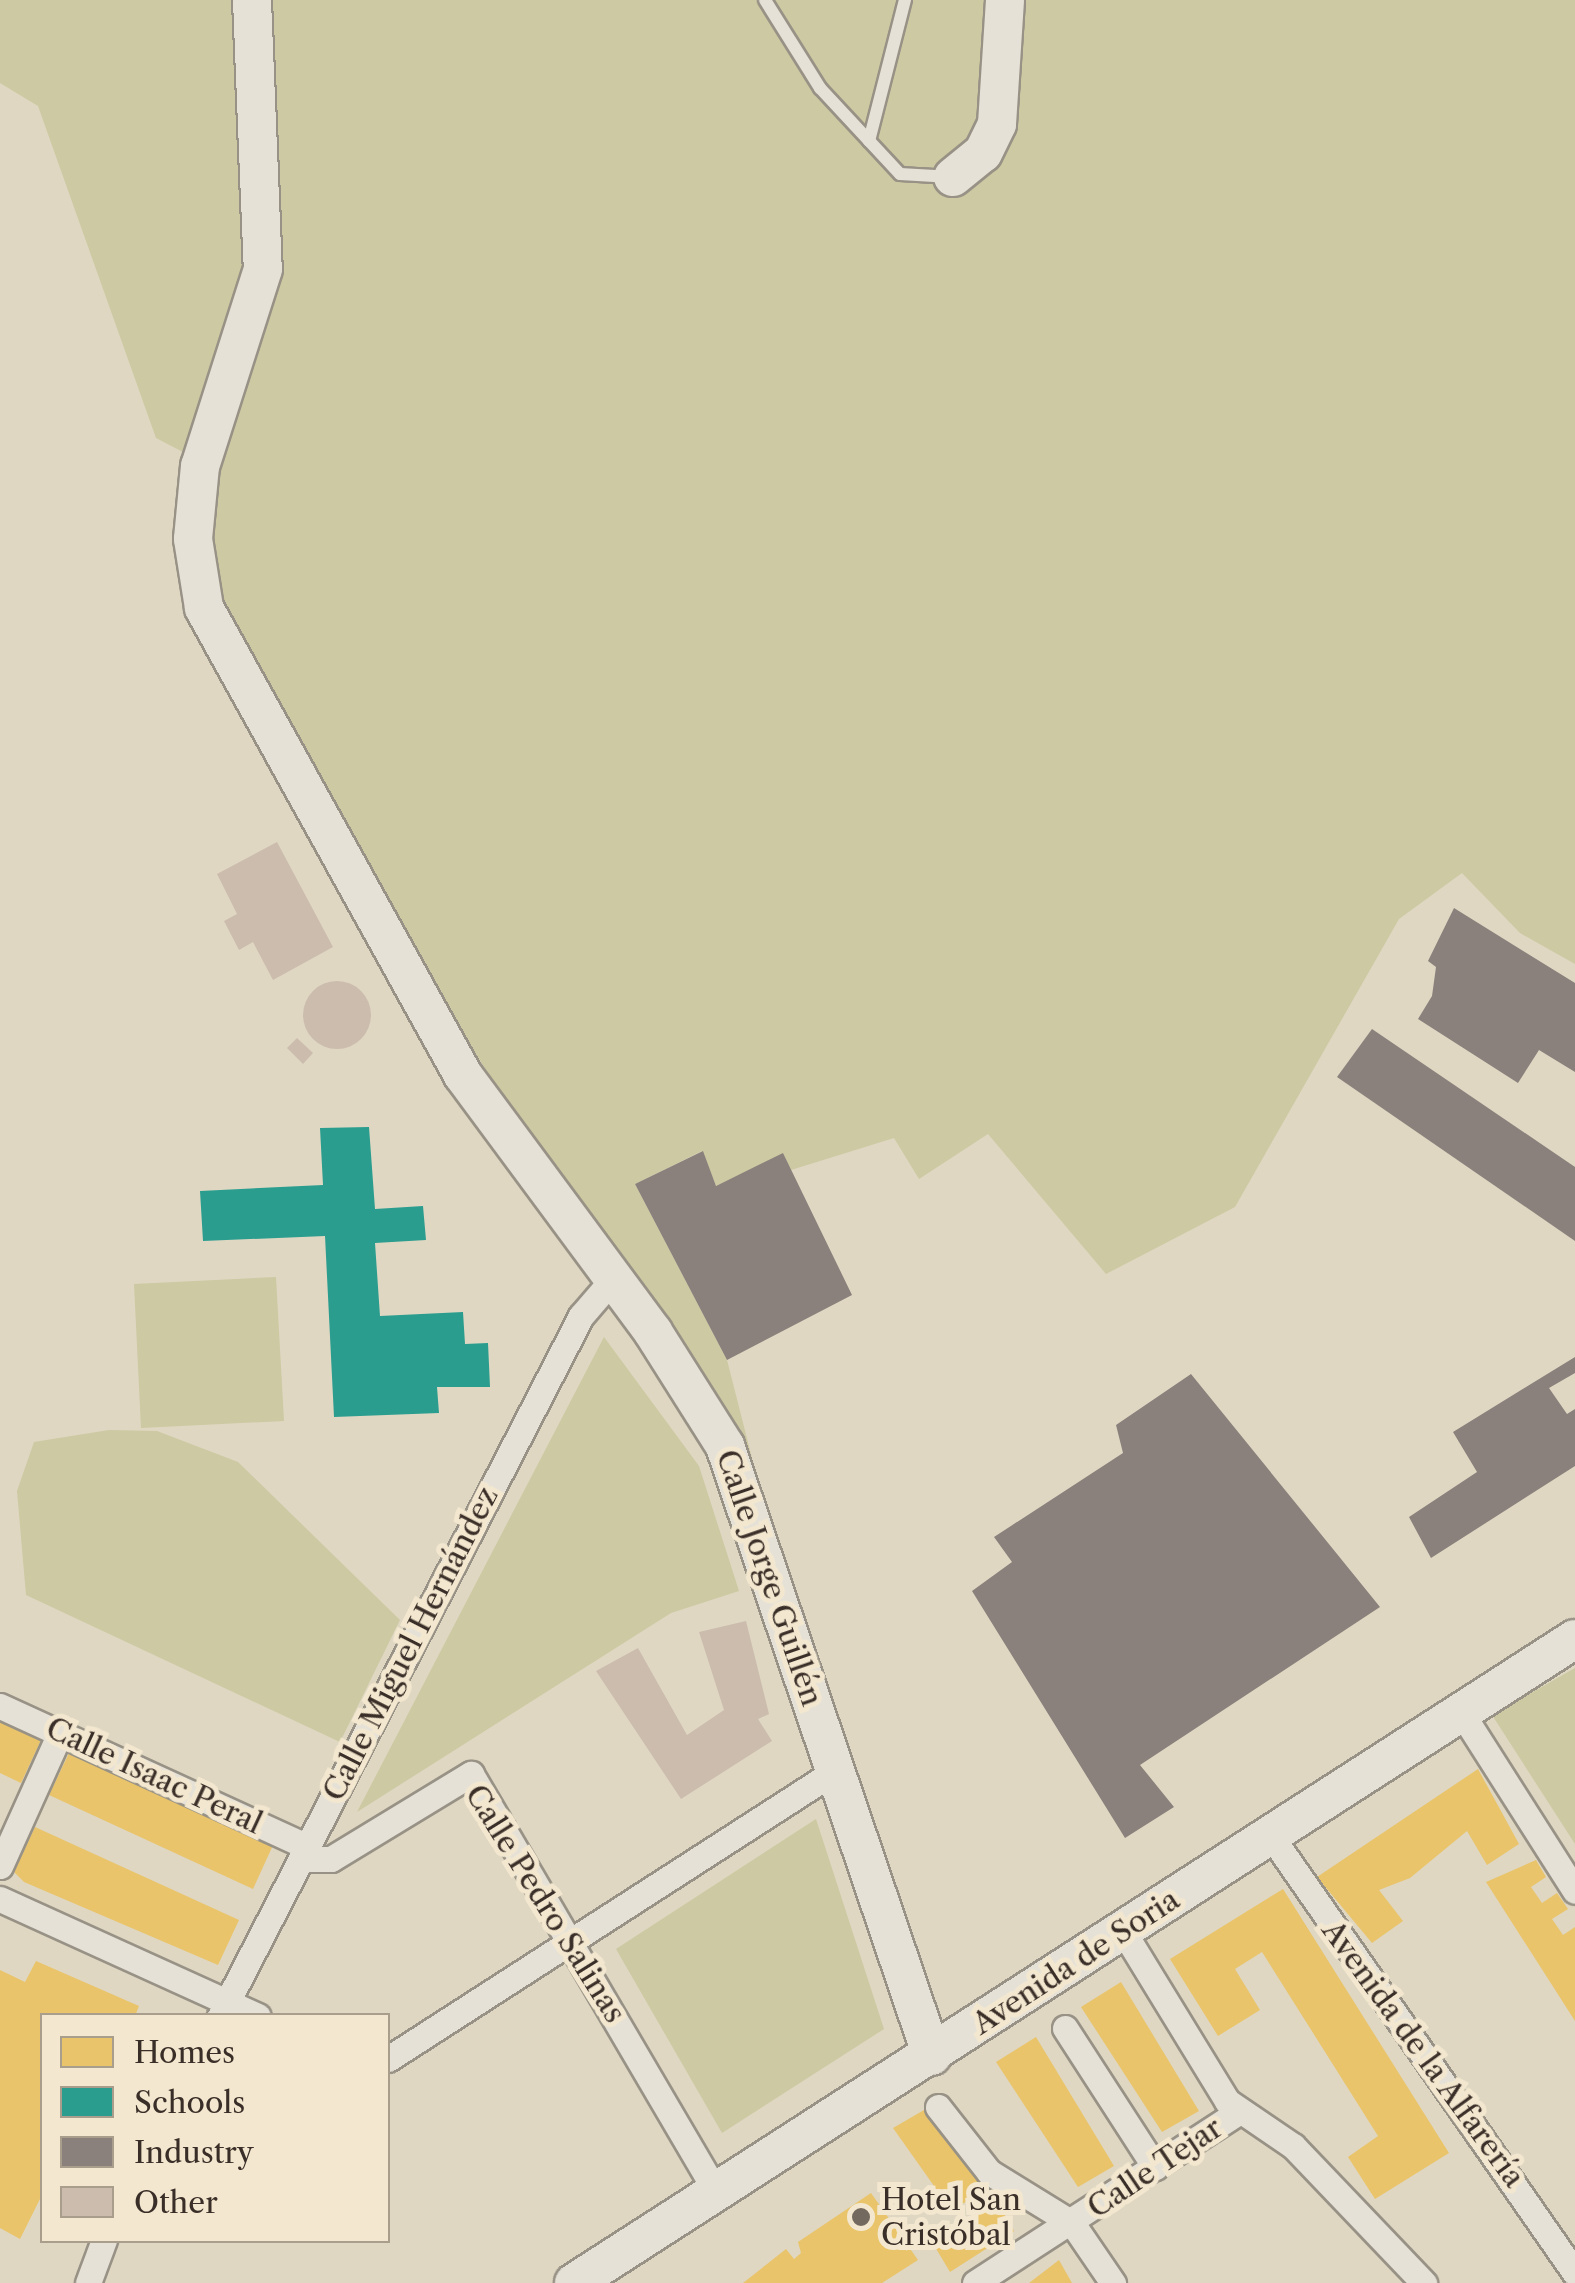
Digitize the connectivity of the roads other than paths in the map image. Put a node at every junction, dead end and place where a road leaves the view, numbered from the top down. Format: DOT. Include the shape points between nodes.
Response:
graph roads {
  1 [pos="252,0"];
  2 [pos="766,0"];
  3 [pos="905,0"];
  4 [pos="1004,0"];
  5 [pos="870,141"];
  6 [pos="953,177"];
  7 [pos="612,1280"];
  8 [pos="1575,1638"];
  9 [pos="0,1706"];
  10 [pos="1461,1712"];
  11 [pos="60,1733"];
  12 [pos="835,1770"];
  13 [pos="1271,1836"];
  14 [pos="305,1853"];
  15 [pos="0,1866"];
  16 [pos="1575,1892"];
  17 [pos="0,1898"];
  18 [pos="1124,1931"];
  19 [pos="572,1940"];
  20 [pos="224,2007"];
  21 [pos="1065,2028"];
  22 [pos="932,2056"];
  23 [pos="390,2058"];
  24 [pos="938,2107"];
  25 [pos="1238,2112"];
  26 [pos="1156,2167"];
  27 [pos="717,2193"];
  28 [pos="1072,2224"];
  29 [pos="103,2243"];
  30 [pos="1575,2273"];
  31 [pos="88,2283"];
  32 [pos="574,2283"];
  33 [pos="975,2283"];
  34 [pos="1096,2283"];
  35 [pos="1114,2283"];
  36 [pos="1424,2283"];
  1 -- 7 [label="street, Calle Jorge Guillén" via="263,269 200,466 196,574 221,648 463,1076"];
  2 -- 5 [label="lane" via="820,88"];
  3 -- 5 [label="lane"];
  4 -- 6 [label="street" via="996,124 982,153"];
  5 -- 6 [label="lane" via="900,174"];
  7 -- 12 [label="street, Calle Jorge Guillén" via="725,1446"];
  7 -- 14 [label="street, Calle Miguel Hernández" via="572,1332"];
  8 -- 10 [label="street, Avenida de Soria"];
  9 -- 11 [label="street, Calle Isaac Peral"];
  10 -- 13 [label="street, Avenida de Soria"];
  10 -- 16 [label="street"];
  11 -- 14 [label="street, Calle Isaac Peral"];
  11 -- 15 [label="street"];
  12 -- 19 [label="street"];
  12 -- 22 [label="street, Calle Jorge Guillén"];
  13 -- 18 [label="street, Avenida de Soria"];
  13 -- 30 [label="street, Avenida de la Alfarería"];
  14 -- 19 [label="street, Calle Pedro Salinas" via="332,1859 471,1774"];
  14 -- 20 [label="street, Calle Miguel Hernández"];
  17 -- 20 [label="street"];
  18 -- 22 [label="street, Avenida de Soria"];
  18 -- 25 [label="street"];
  19 -- 23 [label="street"];
  19 -- 27 [label="street, Calle Pedro Salinas"];
  21 -- 26 [label="street"];
  22 -- 27 [label="street, Avenida de Soria"];
  24 -- 28 [label="street" via="989,2172"];
  25 -- 26 [label="street, Calle Tejar"];
  25 -- 36 [label="street" via="1293,2146"];
  26 -- 28 [label="street, Calle Tejar"];
  27 -- 32 [label="street, Avenida de Soria"];
  28 -- 33 [label="street, Calle Tejar"];
  28 -- 34 [label="street"];
  28 -- 35 [label="street"];
  29 -- 31 [label="street"];
}
